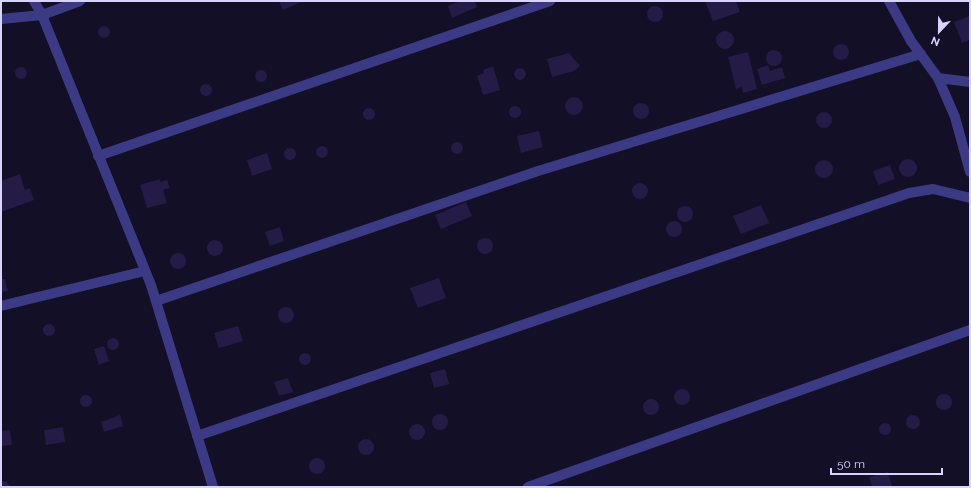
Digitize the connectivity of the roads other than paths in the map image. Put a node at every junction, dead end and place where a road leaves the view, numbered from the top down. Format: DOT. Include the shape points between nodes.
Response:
graph roads {
  1 [pos="34,1"];
  2 [pos="80,1"];
  3 [pos="550,1"];
  4 [pos="889,1"];
  5 [pos="42,15"];
  6 [pos="1,19"];
  7 [pos="921,54"];
  8 [pos="938,78"];
  9 [pos="970,82"];
  10 [pos="98,156"];
  11 [pos="970,172"];
  12 [pos="970,198"];
  13 [pos="145,271"];
  14 [pos="156,301"];
  15 [pos="1,306"];
  16 [pos="970,330"];
  17 [pos="197,436"];
  18 [pos="213,487"];
  19 [pos="528,487"];
  1 -- 5 [label="street"];
  2 -- 5 [label="street"];
  3 -- 10 [label="street"];
  4 -- 7 [label="street"];
  5 -- 6 [label="street"];
  5 -- 10 [label="street"];
  7 -- 8 [label="street"];
  7 -- 14 [label="street" via="538,171"];
  8 -- 9 [label="street"];
  8 -- 11 [label="street" via="955,117"];
  10 -- 13 [label="street"];
  12 -- 17 [label="street" via="933,189 909,193"];
  13 -- 14 [label="street"];
  13 -- 15 [label="street"];
  14 -- 17 [label="street"];
  16 -- 19 [label="street"];
  17 -- 18 [label="street"];
}
